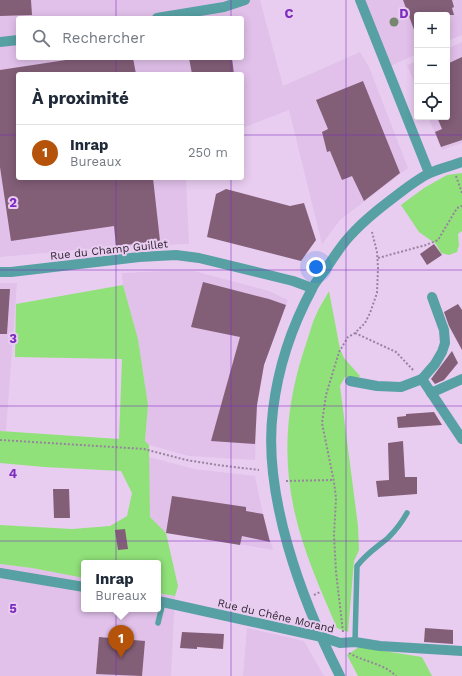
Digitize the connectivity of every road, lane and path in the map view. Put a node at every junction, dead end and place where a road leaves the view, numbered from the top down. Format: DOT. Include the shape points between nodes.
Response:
graph roads {
  1 [pos="245,0"];
  2 [pos="360,0"];
  3 [pos="169,16"];
  4 [pos="16,40"];
  5 [pos="0,42"];
  6 [pos="462,162"];
  7 [pos="430,173"];
  8 [pos="462,206"];
  9 [pos="372,232"];
  10 [pos="378,258"];
  11 [pos="0,272"];
  12 [pos="312,288"];
  13 [pos="432,297"];
  14 [pos="355,333"];
  15 [pos="462,378"];
  16 [pos="422,380"];
  17 [pos="350,381"];
  18 [pos="431,393"];
  19 [pos="462,439"];
  20 [pos="0,440"];
  21 [pos="259,470"];
  22 [pos="333,480"];
  23 [pos="286,481"];
  24 [pos="407,513"];
  25 [pos="0,573"];
  26 [pos="81,586"];
  27 [pos="161,602"];
  28 [pos="159,612"];
  29 [pos="158,623"];
  30 [pos="344,635"];
  31 [pos="322,636"];
  32 [pos="355,642"];
  33 [pos="462,651"];
  34 [pos="347,652"];
  35 [pos="340,676"];
  36 [pos="396,676"];
  1 -- 3 [label="street" via="224,7"];
  2 -- 7 [label="street"];
  4 -- 5 [label="street"];
  6 -- 7 [label="street"];
  7 -- 12 [label="street" via="390,200 349,237"];
  8 -- 10 [label="path" via="457,208 438,240"];
  9 -- 10 [label="path"];
  10 -- 14 [label="path" via="377,293 365,323"];
  11 -- 12 [label="street, Rue du Champ Guillet" via="176,255 199,258"];
  12 -- 31 [label="street" via="289,338 272,410 271,436 276,494 283,528"];
  13 -- 16 [label="street" via="444,330 445,344 435,364"];
  14 -- 16 [label="path" via="396,352"];
  14 -- 22 [label="path" via="348,338 339,352 326,395 322,424"];
  15 -- 18 [label="street"];
  16 -- 17 [label="street" via="401,387"];
  16 -- 18 [label="street"];
  18 -- 19 [label="street"];
  20 -- 21 [label="path" via="144,449 186,460"];
  22 -- 23 [label="path"];
  22 -- 30 [label="path" via="336,498 336,572"];
  24 -- 32 [label="lane" via="401,524 365,556 358,566"];
  25 -- 26 [label="street"];
  27 -- 31 [label="street, Rue du Chêne Morand"];
  28 -- 29 [label="lane"];
  31 -- 32 [label="street, Rue du Chêne Morand" via="340,643"];
  31 -- 35 [label="street"];
  32 -- 33 [label="street, Rue du Chêne Morand"];
  34 -- 36 [label="path" via="357,658 376,663"];
}
